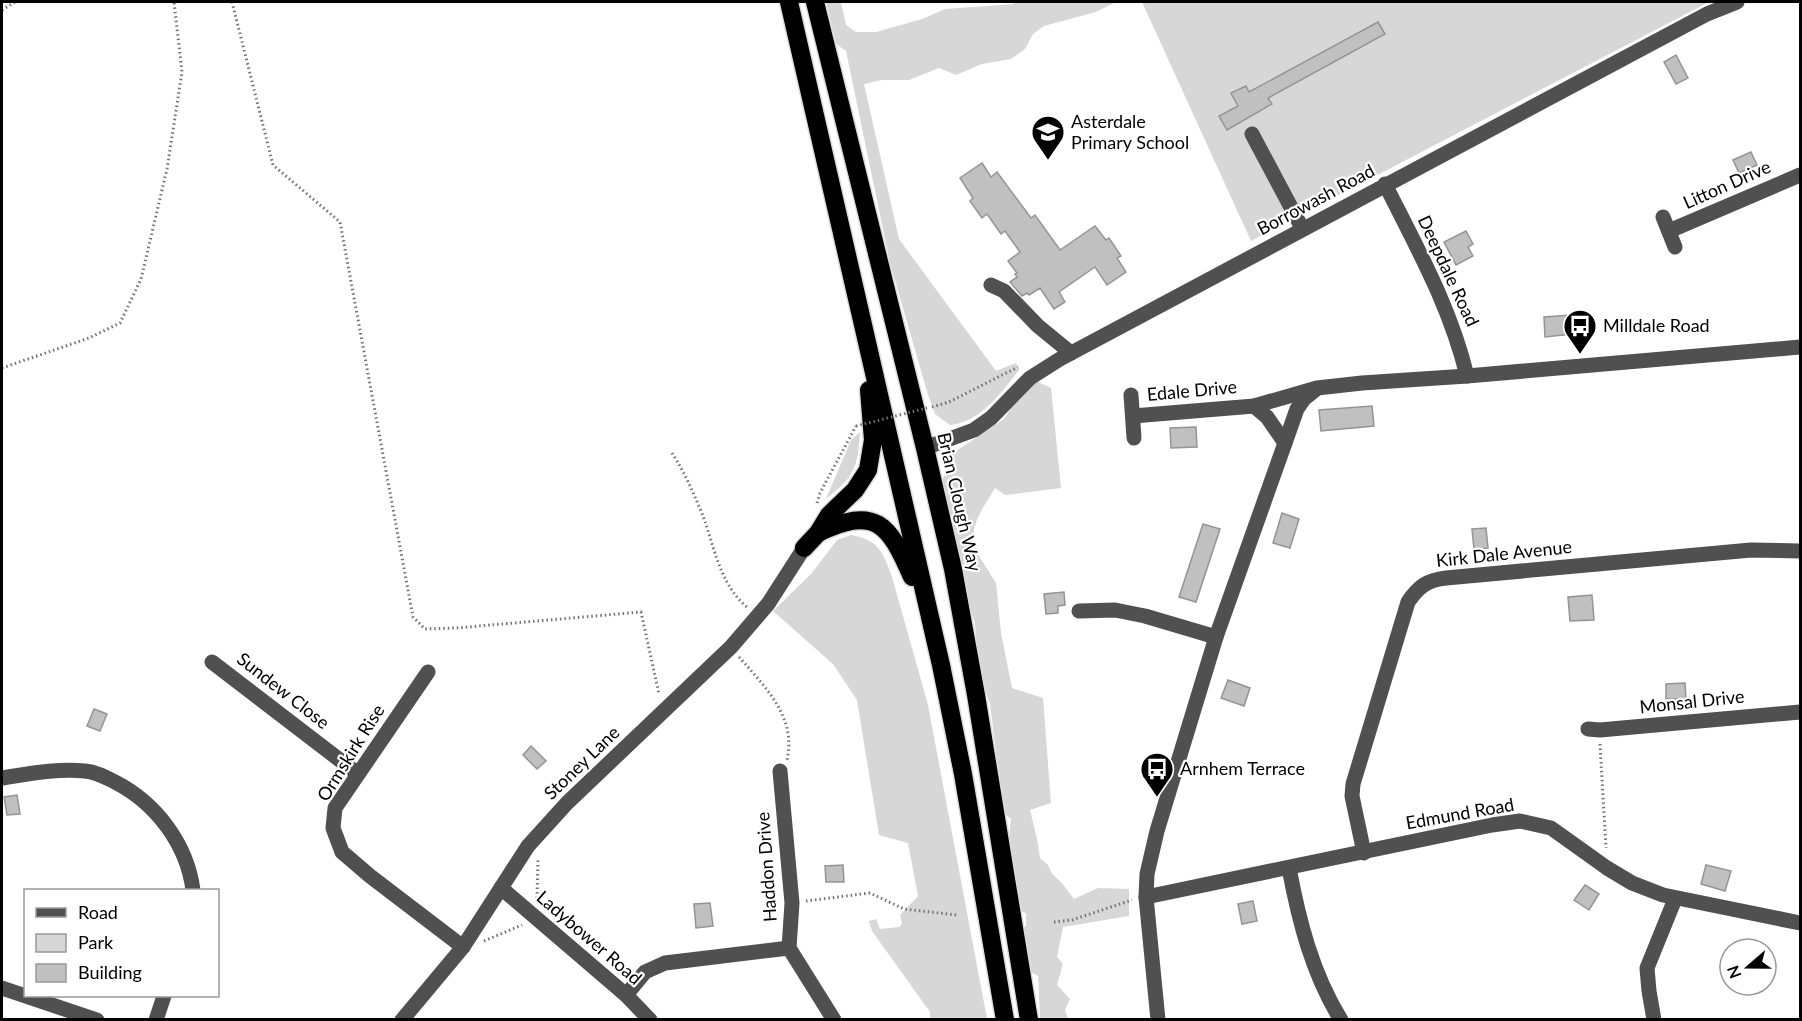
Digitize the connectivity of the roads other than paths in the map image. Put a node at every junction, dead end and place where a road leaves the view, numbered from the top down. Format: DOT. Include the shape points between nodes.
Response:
graph roads {
  1 [pos="789,2"];
  2 [pos="815,2"];
  3 [pos="1737,2"];
  4 [pos="1252,135"];
  5 [pos="1800,175"];
  6 [pos="1385,184"];
  7 [pos="1302,228"];
  8 [pos="1675,247"];
  9 [pos="848,261"];
  10 [pos="991,285"];
  11 [pos="1800,346"];
  12 [pos="1071,354"];
  13 [pos="1467,376"];
  14 [pos="1317,388"];
  15 [pos="1131,395"];
  16 [pos="1254,406"];
  17 [pos="1133,416"];
  18 [pos="1134,438"];
  19 [pos="1285,443"];
  20 [pos="925,448"];
  21 [pos="818,533"];
  22 [pos="804,548"];
  23 [pos="1800,551"];
  24 [pos="1079,611"];
  25 [pos="931,620"];
  26 [pos="1216,637"];
  27 [pos="212,662"];
  28 [pos="428,672"];
  29 [pos="1800,712"];
  30 [pos="1594,730"];
  31 [pos="780,771"];
  32 [pos="358,774"];
  33 [pos="2,778"];
  34 [pos="1364,853"];
  35 [pos="1289,868"];
  36 [pos="501,888"];
  37 [pos="193,889"];
  38 [pos="1146,897"];
  39 [pos="1675,899"];
  40 [pos="1800,923"];
  41 [pos="462,946"];
  42 [pos="789,948"];
  43 [pos="2,988"];
  44 [pos="24,995"];
  45 [pos="626,995"];
  46 [pos="29,997"];
  47 [pos="164,997"];
  48 [pos="95,1019"];
  49 [pos="156,1020"];
  50 [pos="402,1020"];
  51 [pos="650,1020"];
  52 [pos="834,1020"];
  53 [pos="1005,1020"];
  54 [pos="1029,1020"];
  55 [pos="1158,1020"];
  56 [pos="1341,1020"];
  57 [pos="1654,1020"];
  1 -- 9 [label="highway"];
  2 -- 20 [label="highway, Brian Clough Way"];
  3 -- 6 [label="street, Borrowash Road" via="1707,14"];
  4 -- 7 [label="street"];
  5 -- 8 [label="street, Litton Drive" via="1666,224"];
  6 -- 7 [label="street, Borrowash Road"];
  6 -- 13 [label="street, Deepdale Road" via="1445,305"];
  7 -- 12 [label="street, Borrowash Road"];
  9 -- 21 [label="highway" via="869,389 873,451 862,480 829,515"];
  9 -- 25 [label="highway"];
  10 -- 12 [label="street" via="1004,291"];
  11 -- 13 [label="street"];
  12 -- 20 [label="street, Borrowash Road" via="1030,378 992,418 974,430"];
  13 -- 14 [label="street"];
  14 -- 16 [label="street, Edale Drive"];
  14 -- 19 [label="street" via="1297,409"];
  15 -- 17 [label="street, Edale Drive"];
  16 -- 17 [label="street, Edale Drive"];
  16 -- 19 [label="street, Edale Drive"];
  17 -- 18 [label="street, Edale Drive"];
  19 -- 26 [label="street"];
  20 -- 54 [label="highway, Brian Clough Way" via="976,695"];
  21 -- 22 [label="highway"];
  21 -- 25 [label="highway" via="854,520 868,520 882,527 902,553"];
  22 -- 36 [label="street, Stoney Lane" via="768,604 731,647 567,803 528,846"];
  23 -- 34 [label="street, Kirk Dale Avenue" via="1751,550 1432,580 1422,585 1408,602 1353,784"];
  24 -- 26 [label="street" via="1115,610"];
  25 -- 53 [label="highway" via="963,774"];
  26 -- 38 [label="street" via="1157,831"];
  27 -- 32 [label="street, Sundew Close"];
  28 -- 32 [label="street, Ormskirk Rise"];
  29 -- 30 [label="street, Monsal Drive"];
  31 -- 42 [label="street, Haddon Drive" via="792,903"];
  32 -- 41 [label="street, Ormskirk Rise" via="335,808 333,828 342,852"];
  33 -- 37 [label="street" via="85,771 127,788 150,807 174,837"];
  34 -- 35 [label="street, Edmund Road"];
  34 -- 39 [label="street, Edmund Road" via="1520,821 1551,828 1607,868 1647,890"];
  35 -- 38 [label="street, Edmund Road"];
  35 -- 56 [label="street" via="1297,911 1316,971"];
  36 -- 41 [label="street, Stoney Lane"];
  36 -- 45 [label="street, Ladybower Road"];
  38 -- 55 [label="street"];
  39 -- 40 [label="street, Edmund Road"];
  39 -- 57 [label="street" via="1647,968"];
  41 -- 50 [label="street, Stoney Lane"];
  42 -- 45 [label="street" via="665,963 645,972"];
  42 -- 52 [label="street"];
  43 -- 44 [label="street"];
  45 -- 51 [label="street, Ladybower Road"];
  46 -- 48 [label="street"];
  47 -- 49 [label="street"];
}
